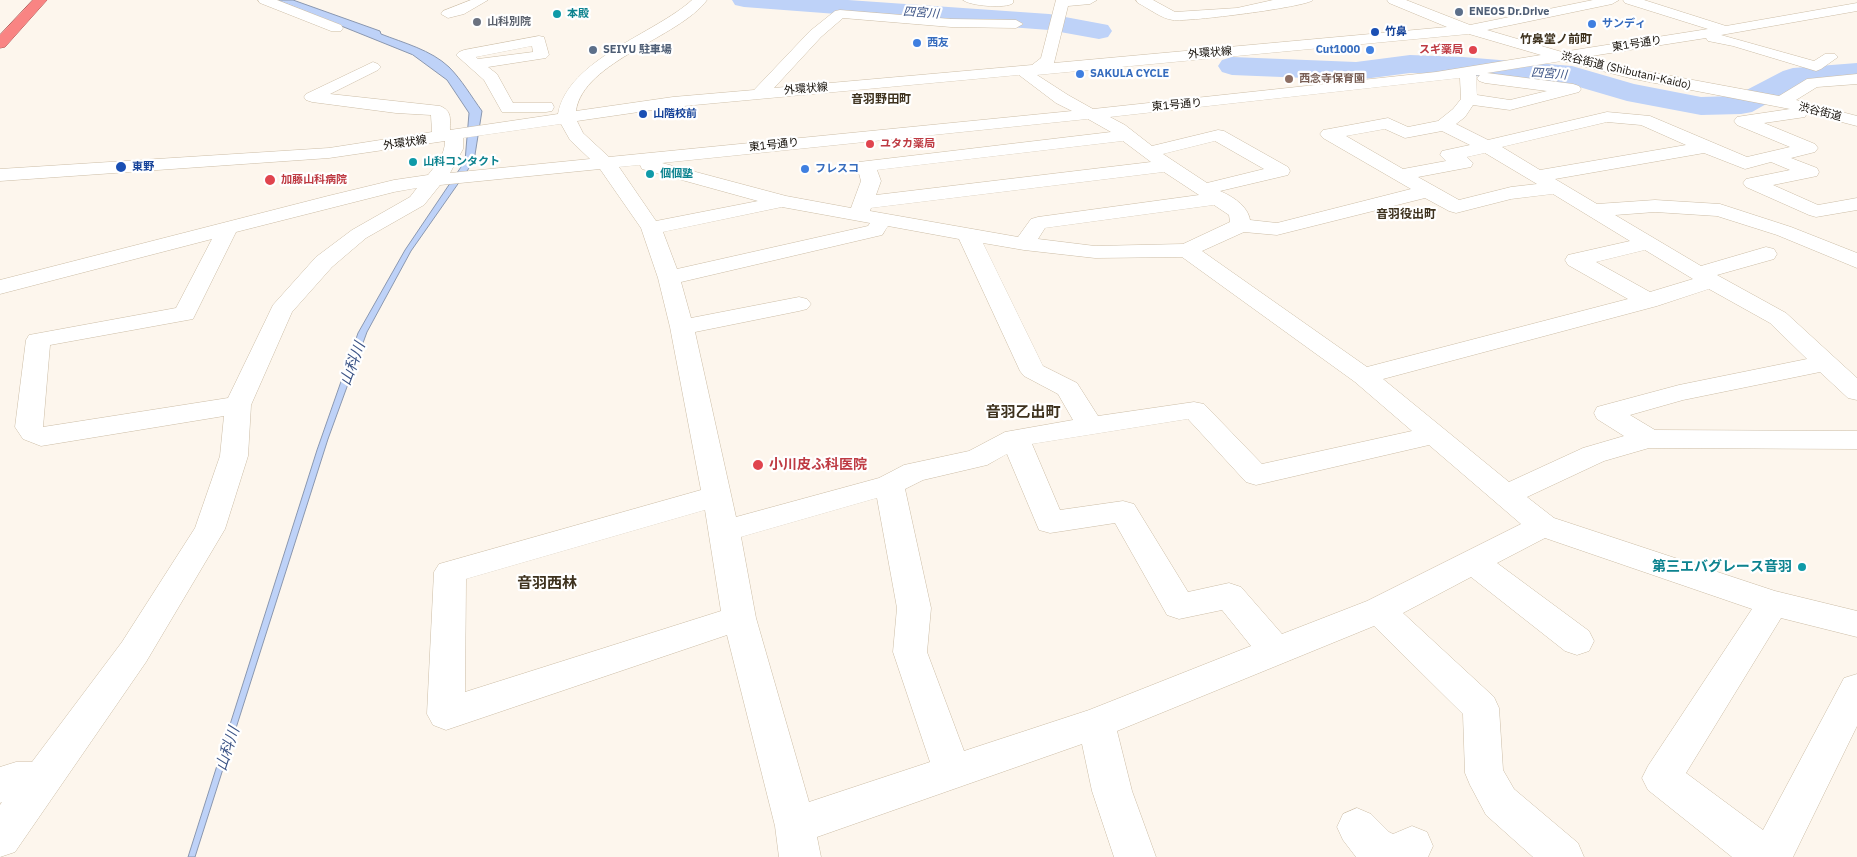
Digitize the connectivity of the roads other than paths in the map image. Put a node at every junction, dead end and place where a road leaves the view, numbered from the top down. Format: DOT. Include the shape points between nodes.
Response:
graph roads {
  1 [pos="40,0"];
  2 [pos="265,0"];
  3 [pos="481,0"];
  4 [pos="700,0"];
  5 [pos="970,0"];
  6 [pos="1006,0"];
  7 [pos="1090,0"];
  8 [pos="1143,0"];
  9 [pos="1306,0"];
  10 [pos="1394,0"];
  11 [pos="1612,0"];
  12 [pos="1630,0"];
  13 [pos="1850,0"];
  14 [pos="1063,1"];
  15 [pos="1857,2"];
  16 [pos="1857,7"];
  17 [pos="448,14"];
  18 [pos="1016,24"];
  19 [pos="336,28"];
  20 [pos="1472,29"];
  21 [pos="1726,30"];
  22 [pos="1700,34"];
  23 [pos="0,44"];
  24 [pos="1562,56"];
  25 [pos="1830,57"];
  26 [pos="469,60"];
  27 [pos="1037,69"];
  28 [pos="377,72"];
  29 [pos="1468,74"];
  30 [pos="1857,78"];
  31 [pos="760,94"];
  32 [pos="1469,100"];
  33 [pos="1782,102"];
  34 [pos="1806,108"];
  35 [pos="567,112"];
  36 [pos="1088,113"];
  37 [pos="1857,121"];
  38 [pos="1444,125"];
  39 [pos="926,130"];
  40 [pos="452,136"];
  41 [pos="1488,147"];
  42 [pos="1706,147"];
  43 [pos="1148,151"];
  44 [pos="946,157"];
  45 [pos="1774,157"];
  46 [pos="616,161"];
  47 [pos="0,174"];
  48 [pos="1401,175"];
  49 [pos="1538,176"];
  50 [pos="438,179"];
  51 [pos="1557,188"];
  52 [pos="1428,191"];
  53 [pos="1213,194"];
  54 [pos="784,202"];
  55 [pos="1857,204"];
  56 [pos="861,209"];
  57 [pos="1595,210"];
  58 [pos="883,219"];
  59 [pos="1241,226"];
  60 [pos="228,227"];
  61 [pos="651,228"];
  62 [pos="968,235"];
  63 [pos="1649,243"];
  64 [pos="1024,244"];
  65 [pos="1188,250"];
  66 [pos="1766,254"];
  67 [pos="1857,262"];
  68 [pos="1705,277"];
  69 [pos="669,278"];
  70 [pos="0,287"];
  71 [pos="1648,301"];
  72 [pos="799,304"];
  73 [pos="682,327"];
  74 [pos="1825,363"];
  75 [pos="1364,378"];
  76 [pos="1857,392"];
  77 [pos="238,405"];
  78 [pos="1091,427"];
  79 [pos="1435,435"];
  80 [pos="1015,438"];
  81 [pos="1649,439"];
  82 [pos="1857,440"];
  83 [pos="889,486"];
  84 [pos="1506,495"];
  85 [pos="717,496"];
  86 [pos="1543,526"];
  87 [pos="724,531"];
  88 [pos="1473,562"];
  89 [pos="1773,602"];
  90 [pos="1379,610"];
  91 [pos="739,618"];
  92 [pos="1857,624"];
  93 [pos="1577,641"];
  94 [pos="1276,651"];
  95 [pos="1857,689"];
  96 [pos="1097,723"];
  97 [pos="952,771"];
  98 [pos="43,779"];
  99 [pos="0,785"];
  100 [pos="0,838"];
  101 [pos="797,842"];
  102 [pos="1135,857"];
  103 [pos="1563,857"];
  104 [pos="1765,857"];
  105 [pos="1771,857"];
  1 -- 23 [label="highway"];
  2 -- 19 [label="street"];
  3 -- 17 [label="street"];
  4 -- 35 [label="street" via="686,13 597,69 572,97"];
  5 -- 6 [label="street" via="1006,3"];
  7 -- 14 [label="street"];
  8 -- 9 [label="street" via="1173,16 1237,12"];
  10 -- 20 [label="street"];
  11 -- 20 [label="street, 外環状線"];
  12 -- 21 [label="street"];
  13 -- 15 [label="street"];
  14 -- 27 [label="street" via="1048,60"];
  16 -- 21 [label="street, 東1号通り"];
  18 -- 31 [label="street" via="951,23 840,14 815,34"];
  20 -- 24 [label="street, 渋谷街道 (Shibutani-Kaido)"];
  20 -- 27 [label="street, 外環状線"];
  21 -- 22 [label="street, 東1号通り"];
  22 -- 24 [label="street, 東1号通り"];
  22 -- 25 [label="street" via="1816,66"];
  24 -- 29 [label="street, 東1号通り"];
  24 -- 33 [label="street, 渋谷街道 (Shibutani-Kaido)" via="1634,74"];
  26 -- 35 [label="street" via="491,77 508,108"];
  27 -- 31 [label="street, 外環状線"];
  27 -- 36 [label="street" via="1027,75"];
  28 -- 40 [label="street" via="356,75 312,97 434,110 440,113"];
  29 -- 32 [label="street"];
  29 -- 32 [label="street" via="1574,89 1510,105"];
  29 -- 36 [label="street, 東1号通り"];
  30 -- 33 [label="street" via="1813,82"];
  31 -- 35 [label="street, 外環状線"];
  32 -- 38 [label="street" via="1460,113"];
  33 -- 34 [label="street, 渋谷街道"];
  34 -- 37 [label="street, 渋谷街道"];
  34 -- 45 [label="street" via="1804,112 1743,122 1809,148"];
  35 -- 40 [label="street, 外環状線" via="503,128"];
  35 -- 46 [label="street" via="576,136"];
  36 -- 39 [label="street, 東1号通り"];
  36 -- 43 [label="street" via="1119,129"];
  38 -- 41 [label="street"];
  38 -- 48 [label="street" via="1405,133 1388,123 1329,134"];
  39 -- 44 [label="street"];
  39 -- 46 [label="street, 東1号通り"];
  40 -- 47 [label="street, 外環状線" via="278,157"];
  40 -- 50 [label="street" via="454,149"];
  41 -- 42 [label="street" via="1607,117 1644,120"];
  41 -- 48 [label="street" via="1449,155 1464,163"];
  41 -- 49 [label="street"];
  42 -- 45 [label="street" via="1745,163"];
  42 -- 49 [label="street"];
  43 -- 44 [label="street"];
  43 -- 53 [label="street"];
  43 -- 53 [label="street" via="1218,135 1281,171"];
  43 -- 56 [label="street"];
  44 -- 56 [label="street" via="866,166 871,181"];
  45 -- 55 [label="street" via="1810,172 1753,182 1816,212"];
  46 -- 50 [label="street, 東1号通り"];
  46 -- 54 [label="street" via="686,174"];
  46 -- 61 [label="street" via="610,169"];
  48 -- 52 [label="street"];
  49 -- 51 [label="street"];
  50 -- 60 [label="street, 東1号通り"];
  50 -- 77 [label="street" via="417,201 359,234 324,262 281,310"];
  51 -- 52 [label="street" via="1511,193 1456,207"];
  51 -- 57 [label="street"];
  52 -- 59 [label="street" via="1277,229"];
  53 -- 59 [label="street" via="1240,212"];
  53 -- 64 [label="street" via="1038,223"];
  54 -- 56 [label="street"];
  54 -- 61 [label="street"];
  56 -- 58 [label="street"];
  57 -- 63 [label="street"];
  57 -- 67 [label="street" via="1655,206 1720,210 1784,231"];
  58 -- 62 [label="street"];
  58 -- 69 [label="street" via="875,232"];
  59 -- 65 [label="street"];
  60 -- 70 [label="street, 東1号通り"];
  60 -- 77 [label="street" via="186,314 38,340 29,427 41,437"];
  61 -- 69 [label="street"];
  62 -- 64 [label="street"];
  62 -- 78 [label="street" via="1033,371 1068,389"];
  63 -- 68 [label="street"];
  63 -- 71 [label="street" via="1576,260"];
  64 -- 65 [label="street" via="1095,252"];
  65 -- 75 [label="street"];
  66 -- 68 [label="street"];
  68 -- 71 [label="street"];
  68 -- 74 [label="street" via="1778,318"];
  69 -- 73 [label="street"];
  71 -- 75 [label="street" via="1380,371"];
  72 -- 73 [label="street"];
  73 -- 85 [label="street"];
  74 -- 76 [label="street"];
  74 -- 81 [label="street" via="1679,393 1607,413"];
  75 -- 79 [label="street"];
  77 -- 98 [label="street" via="234,456 210,529 134,652"];
  78 -- 79 [label="street" via="1194,410 1256,475"];
  78 -- 80 [label="street"];
  79 -- 84 [label="street"];
  80 -- 83 [label="street" via="977,458 914,472"];
  80 -- 94 [label="street" via="1050,522 1123,511 1179,606 1229,596"];
  81 -- 82 [label="street"];
  81 -- 84 [label="street" via="1629,442 1583,458"];
  83 -- 87 [label="street"];
  83 -- 97 [label="street" via="914,608 910,652"];
  84 -- 86 [label="street"];
  85 -- 87 [label="street"];
  85 -- 91 [label="street" via="450,572 446,714"];
  86 -- 88 [label="street"];
  86 -- 89 [label="street"];
  87 -- 91 [label="street"];
  88 -- 90 [label="street"];
  88 -- 93 [label="street"];
  89 -- 92 [label="street"];
  89 -- 104 [label="street" via="1662,778"];
  90 -- 94 [label="street"];
  90 -- 103 [label="street" via="1481,708 1484,773 1500,802"];
  91 -- 101 [label="street"];
  94 -- 96 [label="street"];
  95 -- 105 [label="street"];
  96 -- 97 [label="street"];
  96 -- 102 [label="street" via="1101,750"];
  97 -- 101 [label="street"];
  98 -- 99 [label="street" via="16,780"];
  98 -- 100 [label="street"];
}
